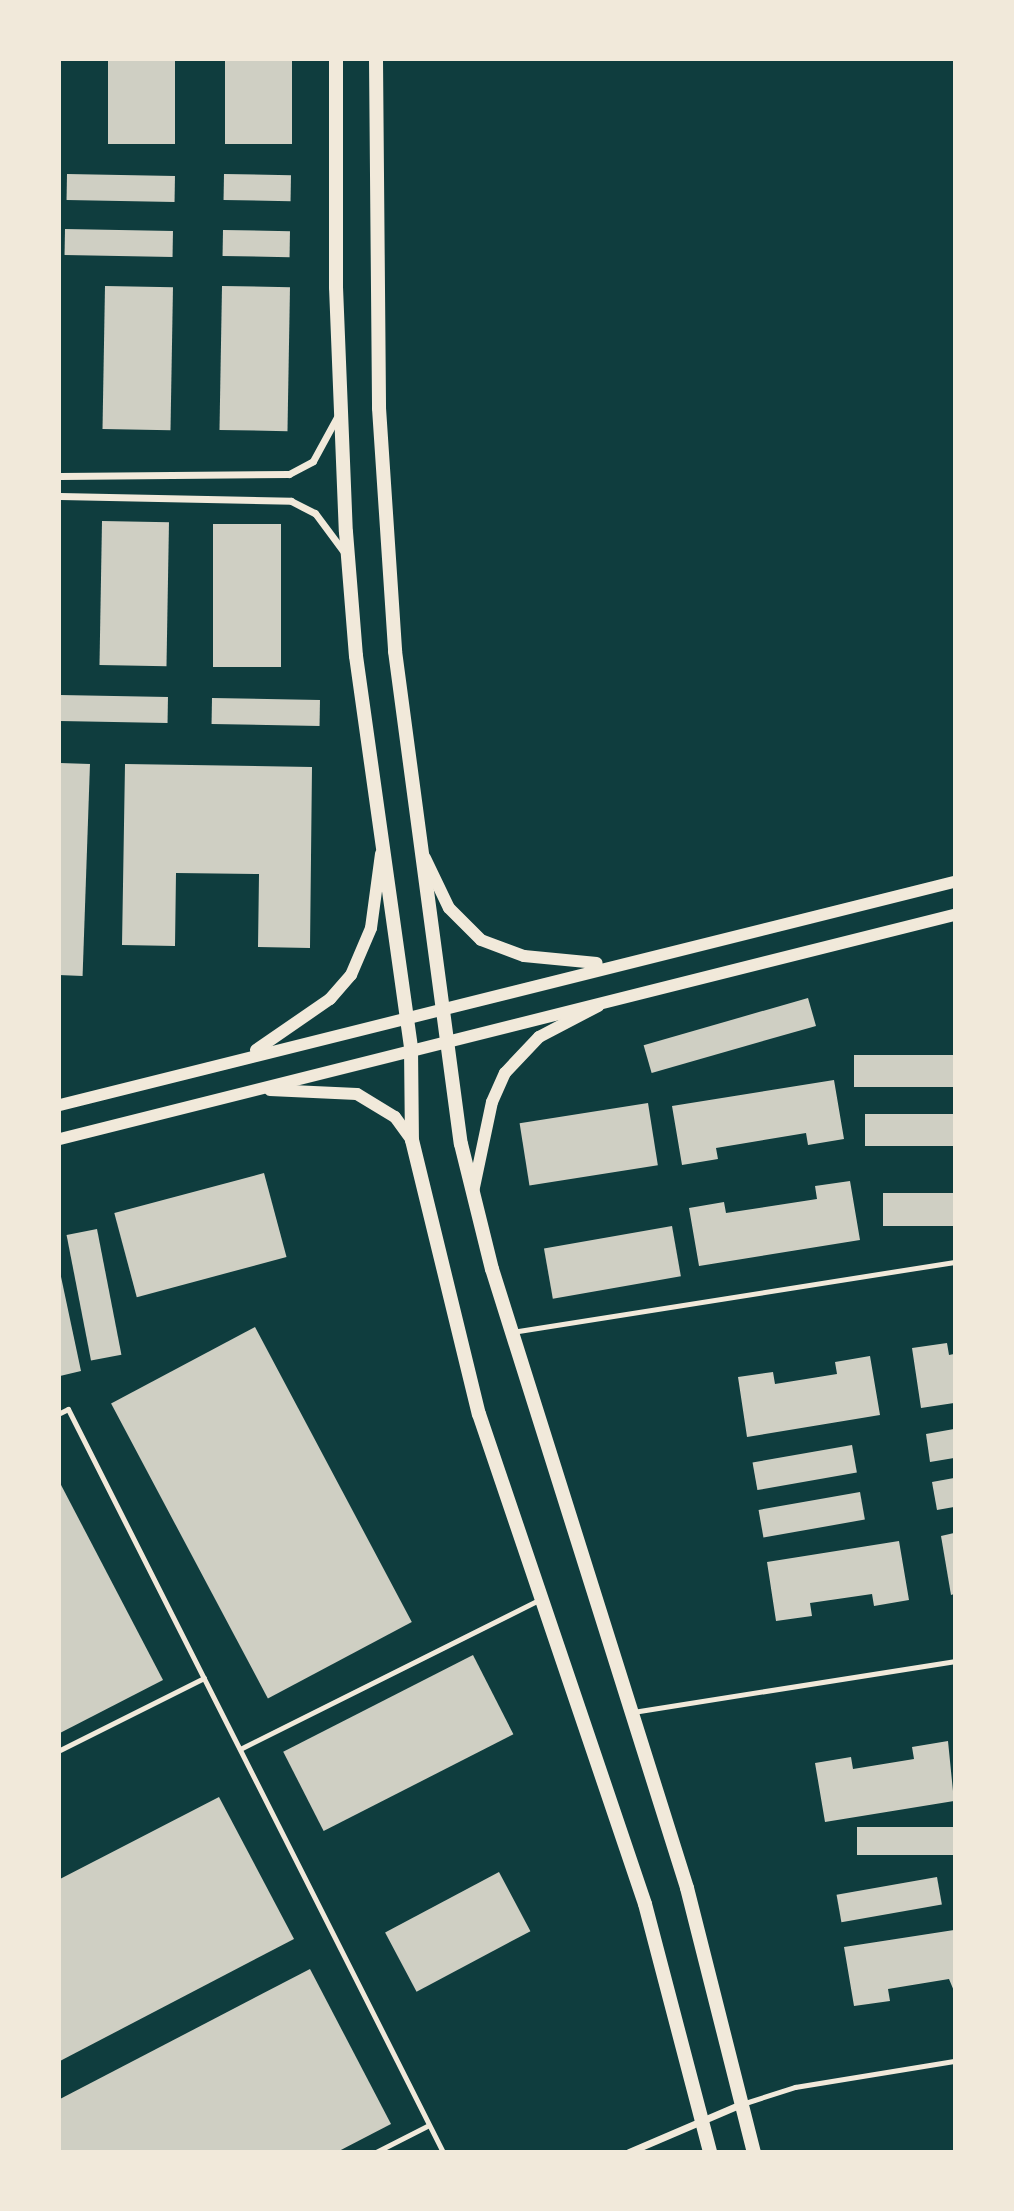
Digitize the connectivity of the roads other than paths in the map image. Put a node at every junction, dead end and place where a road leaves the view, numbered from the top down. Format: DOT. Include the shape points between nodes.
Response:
graph roads {
  1 [pos="336,60"];
  2 [pos="376,60"];
  3 [pos="339,410"];
  4 [pos="60,476"];
  5 [pos="60,496"];
  6 [pos="348,560"];
  7 [pos="382,846"];
  8 [pos="425,858"];
  9 [pos="954,881"];
  10 [pos="954,915"];
  11 [pos="609,964"];
  12 [pos="616,997"];
  13 [pos="445,1004"];
  14 [pos="406,1015"];
  15 [pos="450,1038"];
  16 [pos="411,1048"];
  17 [pos="248,1056"];
  18 [pos="249,1090"];
  19 [pos="60,1105"];
  20 [pos="60,1139"];
  21 [pos="412,1140"];
  22 [pos="473,1192"];
  23 [pos="954,1262"];
  24 [pos="511,1333"];
  25 [pos="60,1413"];
  26 [pos="544,1598"];
  27 [pos="954,1661"];
  28 [pos="204,1678"];
  29 [pos="630,1713"];
  30 [pos="240,1749"];
  31 [pos="60,1750"];
  32 [pos="954,2061"];
  33 [pos="741,2104"];
  34 [pos="701,2121"];
  35 [pos="429,2125"];
  36 [pos="376,2151"];
  37 [pos="443,2151"];
  38 [pos="629,2151"];
  39 [pos="710,2151"];
  40 [pos="754,2151"];
  1 -- 3 [label="main road"];
  2 -- 8 [label="main road" via="376,286 386,530 395,652"];
  3 -- 4 [label="street" via="321,451 289,474"];
  3 -- 6 [label="main road"];
  5 -- 6 [label="street" via="291,501 333,531"];
  6 -- 7 [label="main road"];
  7 -- 14 [label="main road"];
  7 -- 17 [label="street" via="371,928 351,975 330,999"];
  8 -- 11 [label="street" via="449,908 481,940 524,957"];
  8 -- 13 [label="main road"];
  9 -- 11 [label="street"];
  10 -- 12 [label="street"];
  11 -- 13 [label="street"];
  12 -- 15 [label="street"];
  12 -- 22 [label="street" via="539,1037 513,1060 492,1102"];
  13 -- 14 [label="street"];
  13 -- 15 [label="main road"];
  14 -- 16 [label="main road"];
  14 -- 17 [label="street"];
  15 -- 16 [label="street"];
  15 -- 22 [label="main road"];
  16 -- 18 [label="street"];
  16 -- 21 [label="main road"];
  17 -- 19 [label="street"];
  18 -- 20 [label="street"];
  18 -- 21 [label="street" via="357,1094 395,1117"];
  21 -- 26 [label="main road" via="479,1414"];
  22 -- 24 [label="main road"];
  23 -- 24 [label="lane"];
  24 -- 29 [label="main road"];
  25 -- 28 [label="lane" via="68,1409"];
  26 -- 30 [label="lane"];
  26 -- 34 [label="main road" via="645,1904"];
  27 -- 29 [label="lane"];
  28 -- 30 [label="lane"];
  28 -- 31 [label="lane"];
  29 -- 33 [label="main road" via="687,1888"];
  30 -- 35 [label="lane"];
  32 -- 33 [label="lane" via="795,2087"];
  33 -- 34 [label="street"];
  33 -- 40 [label="main road"];
  34 -- 38 [label="street"];
  34 -- 39 [label="main road"];
  35 -- 36 [label="lane"];
  35 -- 37 [label="lane"];
}
